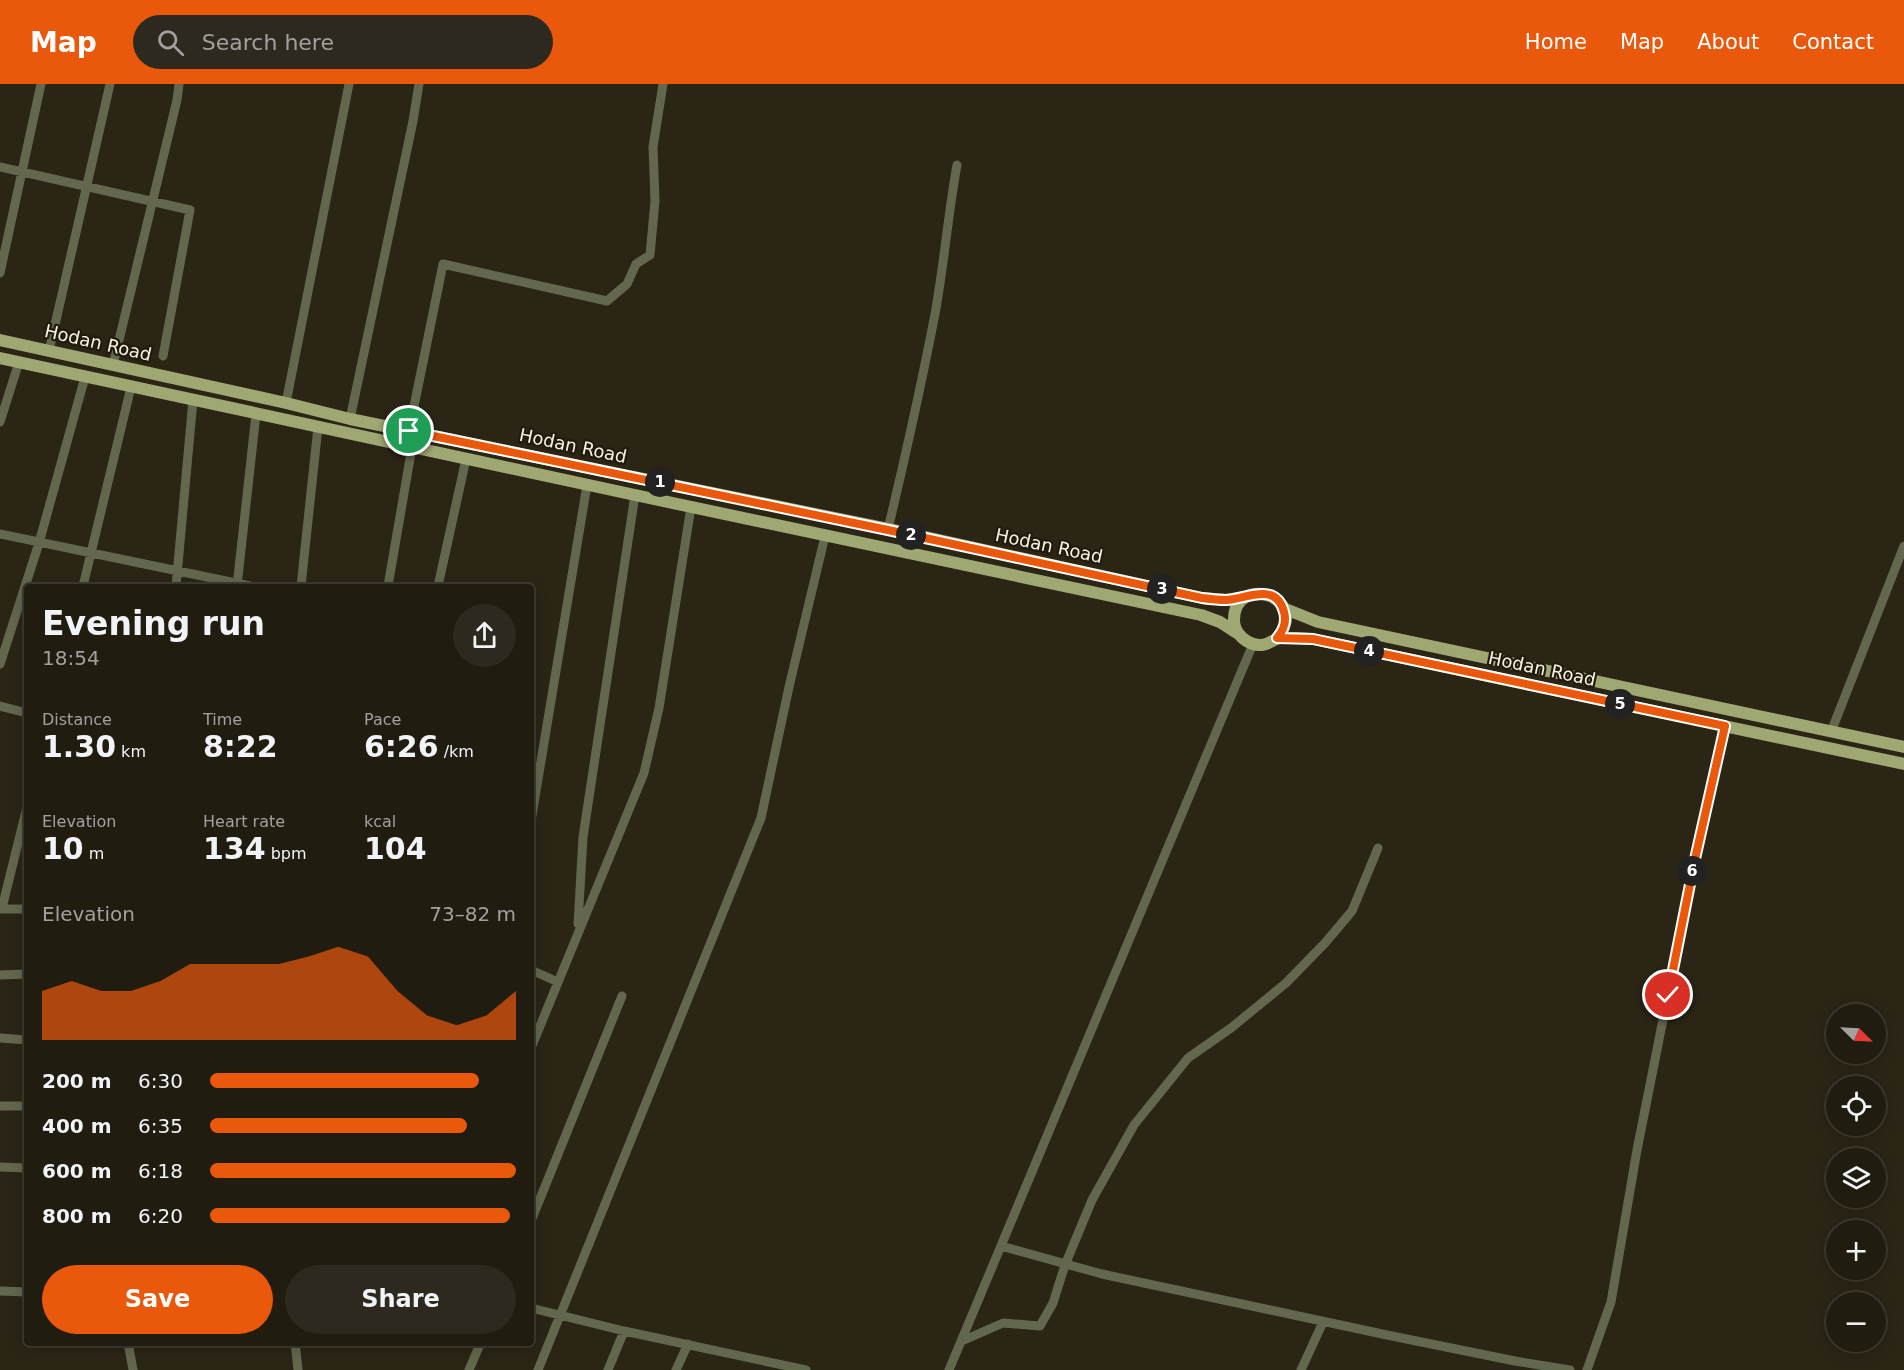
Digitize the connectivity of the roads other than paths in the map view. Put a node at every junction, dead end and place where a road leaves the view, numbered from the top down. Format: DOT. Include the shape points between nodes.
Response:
graph roads {
  1 [pos="41,84"];
  2 [pos="110,84"];
  3 [pos="180,84"];
  4 [pos="348,84"];
  5 [pos="418,84"];
  6 [pos="663,84"];
  7 [pos="957,165"];
  8 [pos="0,167"];
  9 [pos="23,173"];
  10 [pos="87,188"];
  11 [pos="152,201"];
  12 [pos="0,273"];
  13 [pos="0,340"];
  14 [pos="49,351"];
  15 [pos="163,356"];
  16 [pos="0,358"];
  17 [pos="18,362"];
  18 [pos="113,365"];
  19 [pos="84,377"];
  20 [pos="131,387"];
  21 [pos="193,400"];
  22 [pos="286,403"];
  23 [pos="256,414"];
  24 [pos="350,419"];
  25 [pos="0,422"];
  26 [pos="318,427"];
  27 [pos="409,431"];
  28 [pos="411,447"];
  29 [pos="466,459"];
  30 [pos="588,485"];
  31 [pos="635,495"];
  32 [pos="691,507"];
  33 [pos="888,530"];
  34 [pos="0,534"];
  35 [pos="825,536"];
  36 [pos="39,543"];
  37 [pos="1904,546"];
  38 [pos="92,554"];
  39 [pos="177,571"];
  40 [pos="26,584"];
  41 [pos="84,584"];
  42 [pos="176,584"];
  43 [pos="233,584"];
  44 [pos="237,584"];
  45 [pos="301,584"];
  46 [pos="388,584"];
  47 [pos="438,584"];
  48 [pos="24,590"];
  49 [pos="1246,597"];
  50 [pos="1283,608"];
  51 [pos="1240,635"];
  52 [pos="1277,638"];
  53 [pos="1253,644"];
  54 [pos="0,664"];
  55 [pos="0,706"];
  56 [pos="24,712"];
  57 [pos="1725,726"];
  58 [pos="1831,732"];
  59 [pos="1904,747"];
  60 [pos="1904,764"];
  61 [pos="534,803"];
  62 [pos="24,819"];
  63 [pos="1378,848"];
  64 [pos="1,908"];
  65 [pos="24,909"];
  66 [pos="578,932"];
  67 [pos="534,971"];
  68 [pos="24,974"];
  69 [pos="0,975"];
  70 [pos="558,982"];
  71 [pos="622,996"];
  72 [pos="0,1038"];
  73 [pos="24,1040"];
  74 [pos="534,1041"];
  75 [pos="0,1106"];
  76 [pos="24,1106"];
  77 [pos="0,1167"];
  78 [pos="24,1168"];
  79 [pos="534,1214"];
  80 [pos="1001,1246"];
  81 [pos="1065,1265"];
  82 [pos="0,1292"];
  83 [pos="24,1292"];
  84 [pos="534,1309"];
  85 [pos="561,1315"];
  86 [pos="1323,1322"];
  87 [pos="624,1330"];
  88 [pos="962,1341"];
  89 [pos="688,1344"];
  90 [pos="129,1346"];
  91 [pos="295,1346"];
  92 [pos="479,1346"];
  93 [pos="771,1366"];
  94 [pos="133,1370"];
  95 [pos="298,1370"];
  96 [pos="469,1370"];
  97 [pos="538,1370"];
  98 [pos="608,1370"];
  99 [pos="676,1370"];
  100 [pos="807,1370"];
  101 [pos="950,1370"];
  102 [pos="1301,1370"];
  103 [pos="1570,1370"];
  104 [pos="1587,1370"];
  1 -- 9 [label="street"];
  2 -- 10 [label="street"];
  3 -- 11 [label="street"];
  4 -- 22 [label="street"];
  5 -- 24 [label="street"];
  6 -- 27 [label="street" via="653,147 656,201 650,255 636,264 627,284 607,301 443,264"];
  7 -- 33 [label="street" via="935,312"];
  8 -- 9 [label="street"];
  9 -- 10 [label="street"];
  9 -- 12 [label="street"];
  10 -- 11 [label="street"];
  10 -- 14 [label="street"];
  11 -- 15 [label="street" via="190,210"];
  11 -- 18 [label="street"];
  13 -- 14 [label="main road, Hodan Road"];
  14 -- 18 [label="main road, Hodan Road"];
  16 -- 17 [label="main road, Hodan Road"];
  17 -- 19 [label="main road, Hodan Road"];
  17 -- 25 [label="street"];
  18 -- 22 [label="main road, Hodan Road"];
  19 -- 20 [label="main road, Hodan Road"];
  19 -- 36 [label="street"];
  20 -- 21 [label="main road, Hodan Road"];
  20 -- 38 [label="street"];
  21 -- 23 [label="main road, Hodan Road"];
  21 -- 39 [label="street"];
  22 -- 24 [label="main road, Hodan Road"];
  23 -- 26 [label="main road, Hodan Road"];
  23 -- 44 [label="street"];
  24 -- 27 [label="main road, Hodan Road"];
  26 -- 28 [label="main road, Hodan Road"];
  26 -- 45 [label="street"];
  27 -- 33 [label="main road, Hodan Road"];
  28 -- 29 [label="main road, Hodan Road"];
  28 -- 46 [label="street"];
  29 -- 30 [label="main road, Hodan Road"];
  29 -- 47 [label="street"];
  30 -- 31 [label="main road, Hodan Road"];
  30 -- 61 [label="street"];
  31 -- 32 [label="main road, Hodan Road"];
  31 -- 66 [label="street" via="583,837"];
  32 -- 35 [label="main road, Hodan Road"];
  32 -- 66 [label="street" via="659,708 644,773"];
  33 -- 49 [label="main road, Hodan Road" via="1202,598"];
  34 -- 36 [label="street"];
  35 -- 51 [label="main road, Hodan Road" via="1201,615"];
  35 -- 85 [label="street" via="762,818"];
  36 -- 38 [label="street"];
  36 -- 40 [label="street"];
  37 -- 58 [label="street"];
  38 -- 39 [label="street"];
  38 -- 41 [label="street"];
  39 -- 42 [label="street"];
  39 -- 43 [label="street"];
  48 -- 54 [label="street"];
  49 -- 50 [label="main road, Hodan Road" via="1263,593 1278,600"];
  49 -- 51 [label="main road" via="1235,611"];
  50 -- 52 [label="main road" via="1285,624"];
  50 -- 58 [label="main road, Hodan Road" via="1318,622"];
  51 -- 53 [label="main road, Hodan Road"];
  52 -- 53 [label="main road, Hodan Road" via="1262,645"];
  52 -- 57 [label="main road, Hodan Road" via="1313,639"];
  53 -- 80 [label="street"];
  55 -- 56 [label="street"];
  57 -- 60 [label="main road, Hodan Road"];
  57 -- 104 [label="street" via="1692,870 1611,1302"];
  58 -- 59 [label="main road, Hodan Road"];
  62 -- 64 [label="street"];
  63 -- 81 [label="street" via="1352,912 1325,943 1286,983 1188,1058 1134,1125 1092,1200"];
  64 -- 65 [label="street"];
  66 -- 70 [label="street"];
  67 -- 70 [label="street"];
  68 -- 69 [label="street"];
  70 -- 74 [label="street"];
  71 -- 79 [label="street"];
  72 -- 73 [label="street"];
  75 -- 76 [label="street"];
  77 -- 78 [label="street"];
  80 -- 81 [label="street"];
  80 -- 88 [label="street"];
  81 -- 86 [label="street"];
  81 -- 88 [label="street" via="1053,1303 1040,1326 1003,1323"];
  82 -- 83 [label="street"];
  84 -- 85 [label="street"];
  85 -- 87 [label="street"];
  85 -- 97 [label="street"];
  86 -- 102 [label="street"];
  86 -- 103 [label="street"];
  87 -- 89 [label="street"];
  87 -- 98 [label="street"];
  88 -- 101 [label="street"];
  89 -- 93 [label="street"];
  89 -- 99 [label="street"];
  90 -- 94 [label="street"];
  91 -- 95 [label="street"];
  92 -- 96 [label="street"];
  93 -- 100 [label="street"];
}
